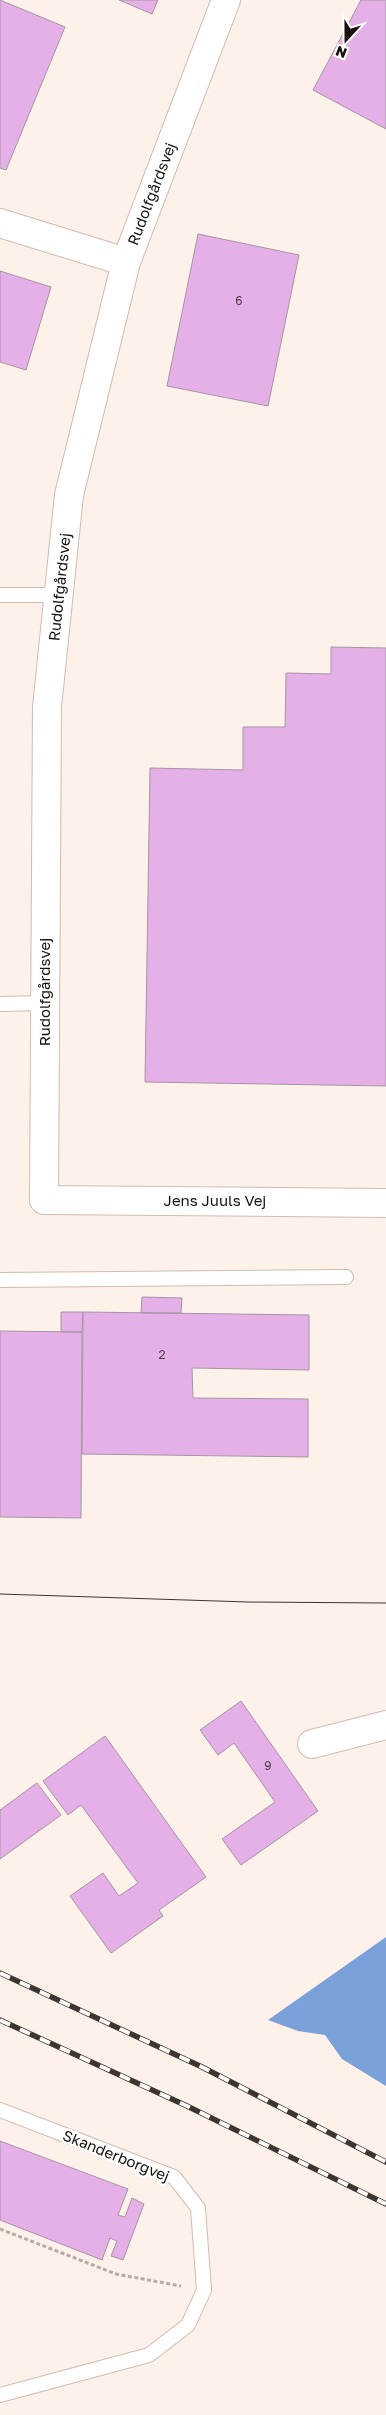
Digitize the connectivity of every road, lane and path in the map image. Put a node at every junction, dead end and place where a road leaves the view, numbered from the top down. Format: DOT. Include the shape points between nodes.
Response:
graph roads {
  1 [pos="226,0"];
  2 [pos="0,223"];
  3 [pos="126,262"];
  4 [pos="0,595"];
  5 [pos="59,595"];
  6 [pos="0,1004"];
  7 [pos="45,1004"];
  8 [pos="44,1200"];
  9 [pos="386,1203"];
  10 [pos="346,1277"];
  11 [pos="0,1280"];
  12 [pos="386,1725"];
  13 [pos="312,1744"];
  14 [pos="0,2110"];
  15 [pos="0,2229"];
  16 [pos="204,2290"];
  17 [pos="0,2395"];
  1 -- 3 [label="street, Rudolfgårdsvej"];
  2 -- 3 [label="street"];
  3 -- 5 [label="street, Rudolfgårdsvej" via="69,495"];
  4 -- 5 [label="lane"];
  5 -- 7 [label="street, Rudolfgårdsvej" via="47,707"];
  6 -- 7 [label="lane"];
  7 -- 8 [label="street, Rudolfgårdsvej"];
  8 -- 9 [label="street, Jens Juuls Vej"];
  10 -- 11 [label="lane"];
  12 -- 13 [label="street"];
  14 -- 16 [label="lane, Skanderborgvej" via="174,2177 198,2208"];
  15 -- 16 [label="path" via="116,2274"];
  16 -- 17 [label="lane, Skanderborgvej" via="188,2325 149,2355"];
}
